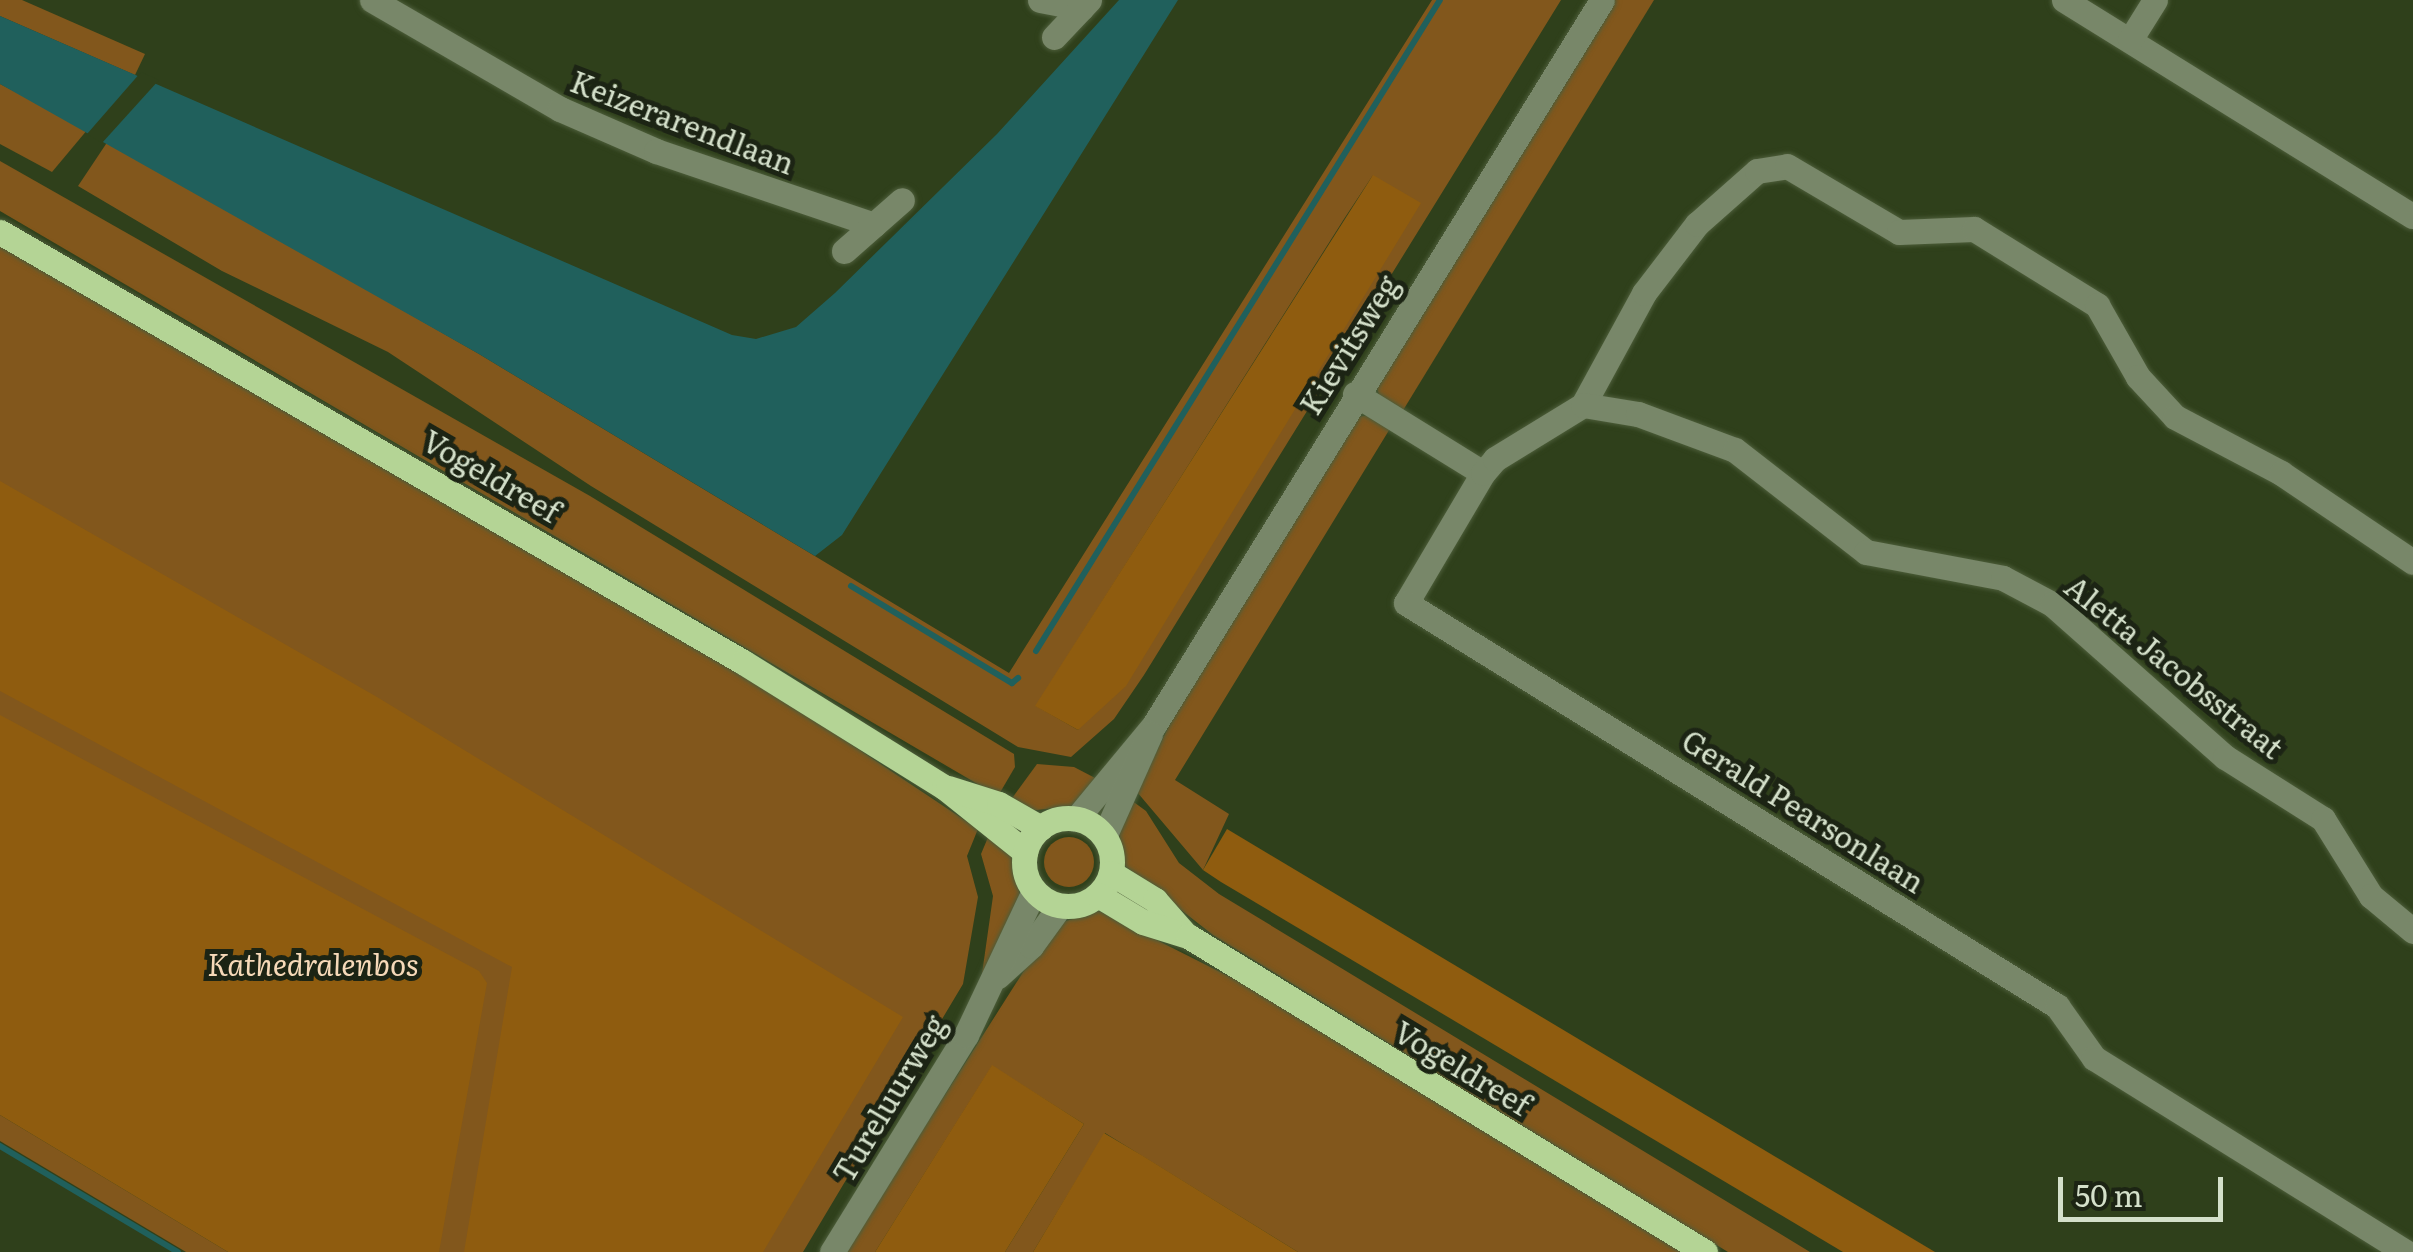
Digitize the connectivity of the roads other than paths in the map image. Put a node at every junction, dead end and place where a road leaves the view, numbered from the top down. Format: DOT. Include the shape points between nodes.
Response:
graph roads {
  1 [pos="372,0"];
  2 [pos="1040,0"];
  3 [pos="1602,0"];
  4 [pos="2064,0"];
  5 [pos="2154,0"];
  6 [pos="1085,4"];
  7 [pos="1054,37"];
  8 [pos="2130,40"];
  9 [pos="902,200"];
  10 [pos="2413,216"];
  11 [pos="874,225"];
  12 [pos="0,232"];
  13 [pos="844,252"];
  14 [pos="1355,394"];
  15 [pos="1582,405"];
  16 [pos="1483,473"];
  17 [pos="2413,562"];
  18 [pos="1154,725"];
  19 [pos="944,787"];
  20 [pos="1076,819"];
  21 [pos="1041,828"];
  22 [pos="1104,837"];
  23 [pos="1025,852"];
  24 [pos="1104,884"];
  25 [pos="1034,891"];
  26 [pos="1060,906"];
  27 [pos="2413,930"];
  28 [pos="998,976"];
  29 [pos="832,1252"];
  30 [pos="1705,1252"];
  31 [pos="2406,1252"];
  1 -- 11 [label="street, Keizerarendlaan" via="560,109 656,150"];
  2 -- 6 [label="street"];
  3 -- 14 [label="street, Kievitsweg"];
  4 -- 8 [label="street"];
  5 -- 8 [label="street"];
  6 -- 7 [label="street"];
  8 -- 10 [label="street"];
  9 -- 11 [label="street"];
  11 -- 13 [label="street"];
  12 -- 19 [label="main road, Vogeldreef" via="504,519"];
  14 -- 16 [label="street"];
  14 -- 18 [label="street, Kievitsweg"];
  15 -- 16 [label="street" via="1494,458"];
  15 -- 17 [label="street" via="1644,294 1697,224 1758,171 1787,166 1899,232 1974,229 2096,305 2138,377 2175,417 2281,472"];
  15 -- 27 [label="street, Aletta Jacobsstraat" via="1638,414 1736,450 1866,552 2003,578 2052,604 2225,757 2323,819 2370,896"];
  16 -- 31 [label="street, Gerald Pearsonlaan" via="1406,603 2057,1006 2094,1058"];
  18 -- 20 [label="street, Kievitsweg"];
  18 -- 22 [label="street, Kievitsweg"];
  19 -- 21 [label="main road, Vogeldreef" via="999,804"];
  19 -- 23 [label="main road, Vogeldreef"];
  20 -- 21 [label="main road"];
  20 -- 22 [label="main road"];
  21 -- 23 [label="main road"];
  22 -- 24 [label="main road"];
  23 -- 25 [label="main road"];
  24 -- 26 [label="main road"];
  24 -- 30 [label="main road, Vogeldreef" via="1143,922 1188,936"];
  25 -- 26 [label="main road"];
  25 -- 28 [label="street, Tureluurweg" via="1010,934"];
  26 -- 28 [label="street, Tureluurweg"];
  28 -- 29 [label="street, Tureluurweg"];
}
